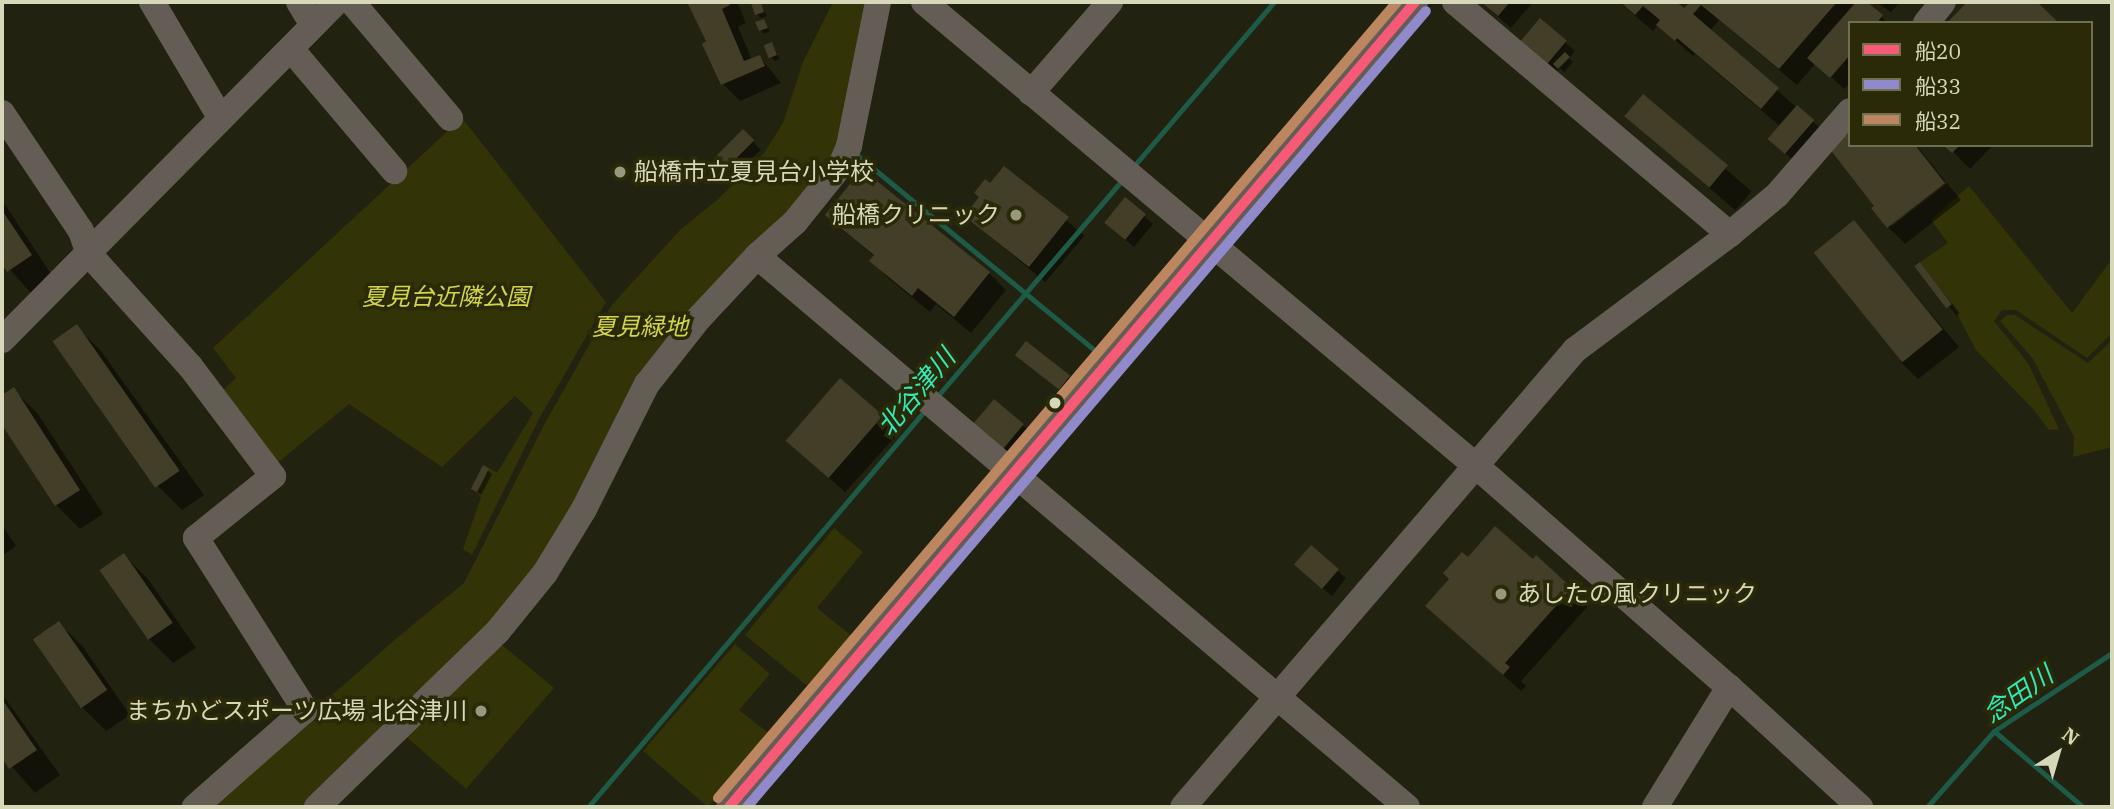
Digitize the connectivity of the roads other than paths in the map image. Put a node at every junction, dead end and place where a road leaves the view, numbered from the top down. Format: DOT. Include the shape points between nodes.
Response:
graph roads {
  1 [pos="152,2"];
  2 [pos="299,2"];
  3 [pos="337,2"];
  4 [pos="352,2"];
  5 [pos="878,2"];
  6 [pos="924,2"];
  7 [pos="1110,2"];
  8 [pos="1455,2"];
  9 [pos="1943,2"];
  10 [pos="1408,4"];
  11 [pos="1928,21"];
  12 [pos="313,25"];
  13 [pos="290,49"];
  14 [pos="1031,93"];
  15 [pos="2,113"];
  16 [pos="1848,113"];
  17 [pos="220,117"];
  18 [pos="450,118"];
  19 [pos="394,171"];
  20 [pos="1730,234"];
  21 [pos="1209,243"];
  22 [pos="89,254"];
  23 [pos="757,256"];
  24 [pos="2,340"];
  25 [pos="1475,465"];
  26 [pos="1013,473"];
  27 [pos="1729,687"];
  28 [pos="1277,696"];
  29 [pos="195,807"];
  30 [pos="317,807"];
  31 [pos="729,807"];
  32 [pos="1183,807"];
  33 [pos="1407,807"];
  34 [pos="1656,807"];
  35 [pos="1860,807"];
  1 -- 17 [label="street"];
  2 -- 12 [label="street"];
  3 -- 12 [label="street"];
  4 -- 18 [label="street"];
  5 -- 23 [label="street" via="849,146 841,165 795,222"];
  6 -- 14 [label="street"];
  7 -- 14 [label="street"];
  8 -- 20 [label="street"];
  9 -- 11 [label="street"];
  10 -- 21 [label="street"];
  12 -- 13 [label="street"];
  13 -- 17 [label="street"];
  13 -- 19 [label="street"];
  14 -- 21 [label="street"];
  15 -- 22 [label="street" via="81,231"];
  16 -- 20 [label="street" via="1777,195"];
  17 -- 22 [label="street"];
  20 -- 25 [label="street" via="1575,350"];
  21 -- 25 [label="street"];
  21 -- 26 [label="street"];
  22 -- 24 [label="street"];
  22 -- 29 [label="street" via="190,366 273,475 196,538 305,710"];
  23 -- 26 [label="street"];
  23 -- 30 [label="street" via="647,384 584,509 545,573 498,631"];
  25 -- 27 [label="street"];
  25 -- 28 [label="street"];
  26 -- 28 [label="street"];
  26 -- 31 [label="street"];
  27 -- 34 [label="street"];
  27 -- 35 [label="street"];
  28 -- 32 [label="street"];
  28 -- 33 [label="street"];
}
